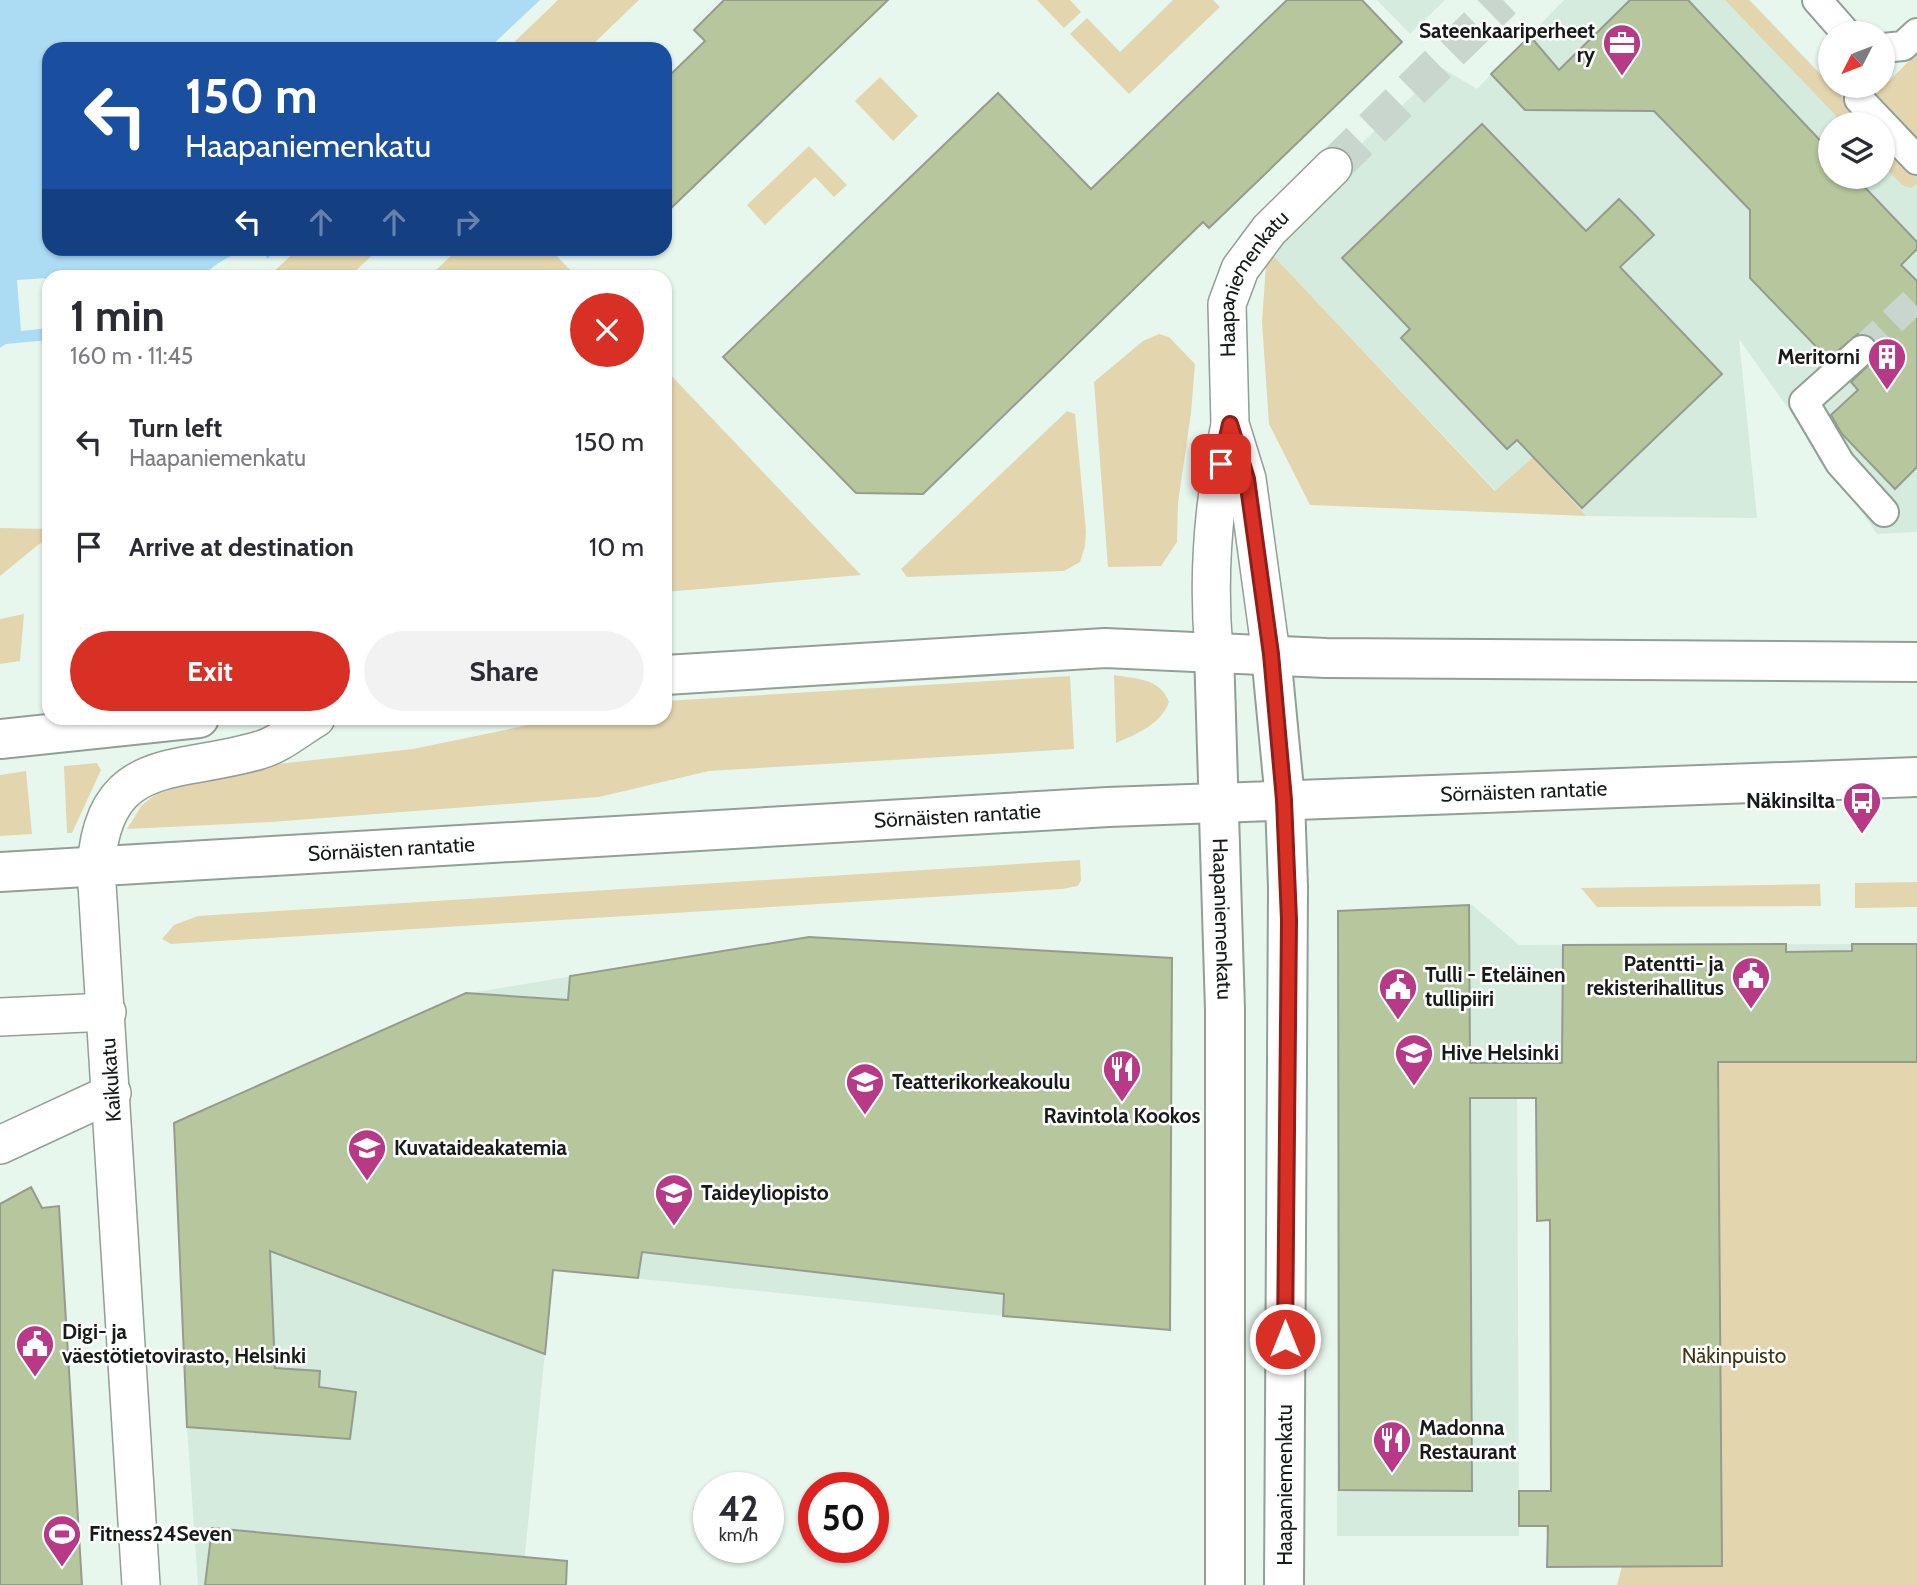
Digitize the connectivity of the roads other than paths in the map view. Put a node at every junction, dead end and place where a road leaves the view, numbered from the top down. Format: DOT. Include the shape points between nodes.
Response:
graph roads {
  1 [pos="1816,1"];
  2 [pos="1835,21"];
  3 [pos="1917,33"];
  4 [pos="1895,47"];
  5 [pos="1859,98"];
  6 [pos="1917,160"];
  7 [pos="1333,167"];
  8 [pos="1862,350"];
  9 [pos="1230,424"];
  10 [pos="1884,512"];
  11 [pos="1214,651"];
  12 [pos="1271,654"];
  13 [pos="1917,663"];
  14 [pos="672,675"];
  15 [pos="133,725"];
  16 [pos="304,725"];
  17 [pos="0,739"];
  18 [pos="1917,777"];
  19 [pos="1284,800"];
  20 [pos="1217,802"];
  21 [pos="96,867"];
  22 [pos="0,872"];
  23 [pos="107,1012"];
  24 [pos="0,1017"];
  25 [pos="112,1093"];
  26 [pos="0,1145"];
  27 [pos="141,1585"];
  28 [pos="1225,1585"];
  29 [pos="1284,1585"];
  1 -- 2 [label="street"];
  3 -- 4 [label="street" via="1903,46"];
  5 -- 6 [label="street"];
  7 -- 9 [label="street, Haapaniemenkatu" via="1269,230 1240,269 1227,304"];
  8 -- 10 [label="street" via="1804,402 1840,463"];
  9 -- 11 [label="street, Haapaniemenkatu" via="1216,485 1210,555"];
  9 -- 12 [label="street, Haapaniemenkatu" via="1247,479"];
  11 -- 12 [label="main road"];
  11 -- 14 [label="main road" via="1105,648"];
  11 -- 20 [label="main road, Haapaniemenkatu"];
  12 -- 13 [label="main road"];
  12 -- 19 [label="main road, Haapaniemenkatu"];
  15 -- 17 [label="main road"];
  16 -- 21 [label="street, Kaikukatu" via="262,750 163,768 138,782 115,800 104,818"];
  18 -- 19 [label="main road, Sörnäisten rantatie"];
  19 -- 20 [label="main road, Sörnäisten rantatie"];
  19 -- 29 [label="main road, Haapaniemenkatu" via="1289,920"];
  20 -- 21 [label="main road, Sörnäisten rantatie"];
  20 -- 28 [label="main road, Haapaniemenkatu" via="1225,1024"];
  21 -- 22 [label="main road, Sörnäisten rantatie"];
  21 -- 23 [label="street, Kaikukatu"];
  23 -- 24 [label="street"];
  23 -- 25 [label="street, Kaikukatu"];
  25 -- 26 [label="street"];
  25 -- 27 [label="street, Kaikukatu"];
}
